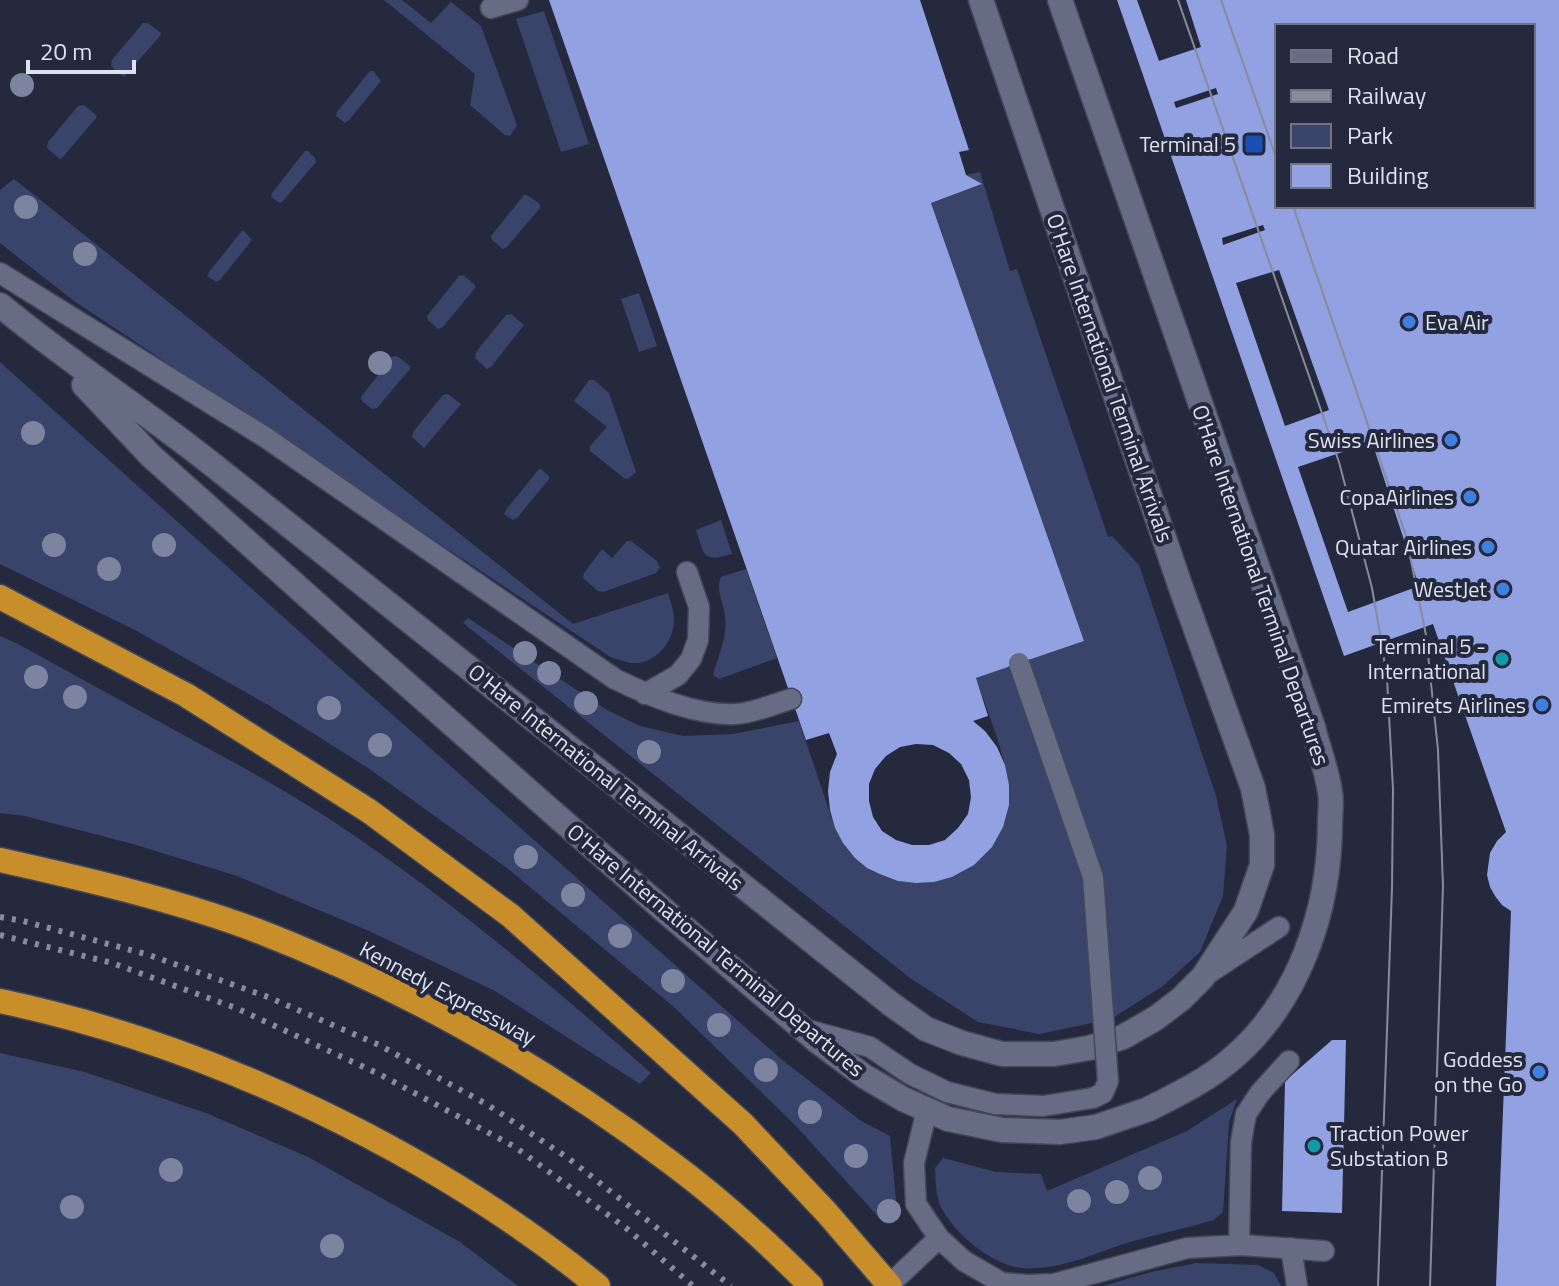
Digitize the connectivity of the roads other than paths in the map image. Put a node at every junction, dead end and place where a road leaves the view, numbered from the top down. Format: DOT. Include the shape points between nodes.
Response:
graph roads {
  1 [pos="518,0"];
  2 [pos="981,0"];
  3 [pos="1060,0"];
  4 [pos="491,8"];
  5 [pos="0,273"];
  6 [pos="0,305"];
  7 [pos="44,342"];
  8 [pos="687,572"];
  9 [pos="0,597"];
  10 [pos="1019,663"];
  11 [pos="645,694"];
  12 [pos="791,699"];
  13 [pos="0,860"];
  14 [pos="1279,927"];
  15 [pos="1203,977"];
  16 [pos="0,1001"];
  17 [pos="804,1029"];
  18 [pos="1289,1061"];
  19 [pos="927,1110"];
  20 [pos="939,1238"];
  21 [pos="1239,1245"];
  22 [pos="1291,1248"];
  23 [pos="1324,1251"];
  24 [pos="598,1286"];
  25 [pos="811,1286"];
  26 [pos="890,1286"];
  27 [pos="1297,1286"];
  1 -- 4 [label="lane"];
  2 -- 15 [label="street, O'Hare International Terminal Arrivals" via="1253,788 1262,865 1246,911"];
  3 -- 19 [label="street, O'Hare International Terminal Departures, bridge" via="1313,727 1330,792 1330,846 1323,899 1290,987 1262,1028 1228,1062 1187,1090 1104,1125 1060,1132 1002,1130"];
  5 -- 11 [label="lane" via="265,437 615,679"];
  6 -- 7 [label="street"];
  7 -- 15 [label="street, O'Hare International Terminal Arrivals" via="202,456 926,1029 1002,1054 1089,1048 1156,1018"];
  7 -- 17 [label="street, O'Hare International Terminal Departures" via="151,456"];
  8 -- 11 [label="lane" via="699,607 698,640 678,675"];
  9 -- 26 [label="highway" via="186,695 369,811 511,916 743,1124"];
  10 -- 17 [label="lane, bridge" via="1093,877 1108,1081 1103,1093 1043,1106 995,1104 947,1092 870,1047"];
  11 -- 12 [label="lane" via="710,713 740,714"];
  13 -- 25 [label="highway, Kennedy Expressway" via="126,890 255,930 418,1003 524,1062 671,1162"];
  14 -- 15 [label="lane, O'Hare International Terminal Arrivals"];
  16 -- 24 [label="highway" via="134,1038 289,1098 454,1184"];
  17 -- 19 [label="street, O'Hare International Terminal Departures" via="864,1076"];
  18 -- 21 [label="lane" via="1246,1114"];
  19 -- 20 [label="lane" via="914,1163 916,1204"];
  20 -- 21 [label="lane" via="964,1261 1002,1283 1028,1285 1054,1284 1187,1248"];
  20 -- 26 [label="lane"];
  21 -- 22 [label="lane"];
  22 -- 23 [label="lane"];
  22 -- 27 [label="lane"];
}
